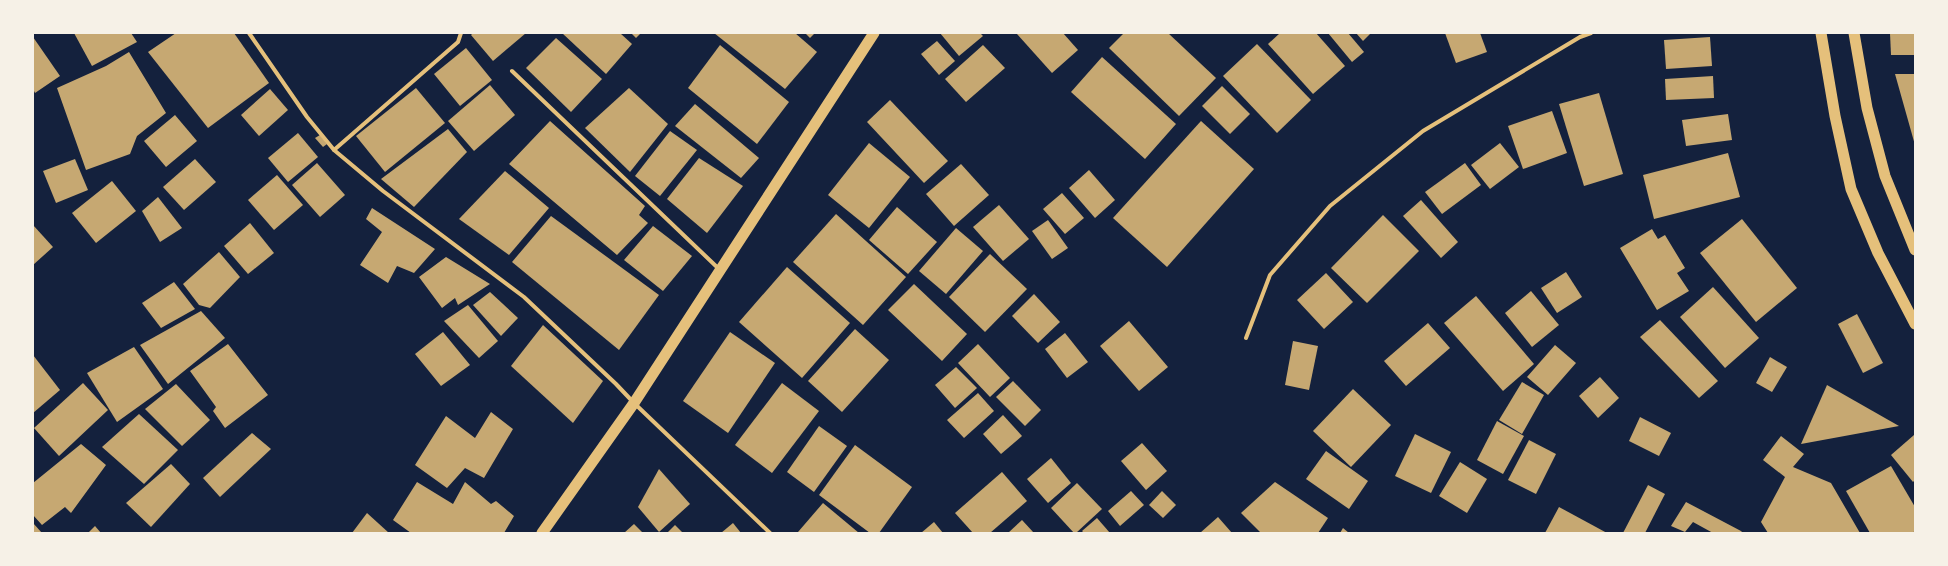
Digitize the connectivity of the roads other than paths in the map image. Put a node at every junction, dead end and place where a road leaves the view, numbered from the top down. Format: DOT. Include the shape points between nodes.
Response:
graph roads {
  1 [pos="249,33"];
  2 [pos="462,33"];
  3 [pos="874,33"];
  4 [pos="1591,33"];
  5 [pos="1821,33"];
  6 [pos="1854,33"];
  7 [pos="512,71"];
  8 [pos="334,150"];
  9 [pos="1915,250"];
  10 [pos="720,271"];
  11 [pos="1915,324"];
  12 [pos="1246,338"];
  13 [pos="634,403"];
  14 [pos="542,533"];
  15 [pos="770,533"];
  1 -- 8 [label="street" via="306,117"];
  2 -- 8 [label="street" via="458,42"];
  3 -- 10 [label="highway"];
  4 -- 12 [label="street" via="1580,37 1423,131 1330,206 1270,274"];
  5 -- 11 [label="highway" via="1835,116 1851,188 1878,253"];
  6 -- 9 [label="highway" via="1867,108 1885,176"];
  7 -- 10 [label="street"];
  8 -- 13 [label="street" via="383,191 524,297"];
  10 -- 13 [label="highway"];
  13 -- 14 [label="highway"];
  13 -- 15 [label="street"];
}
